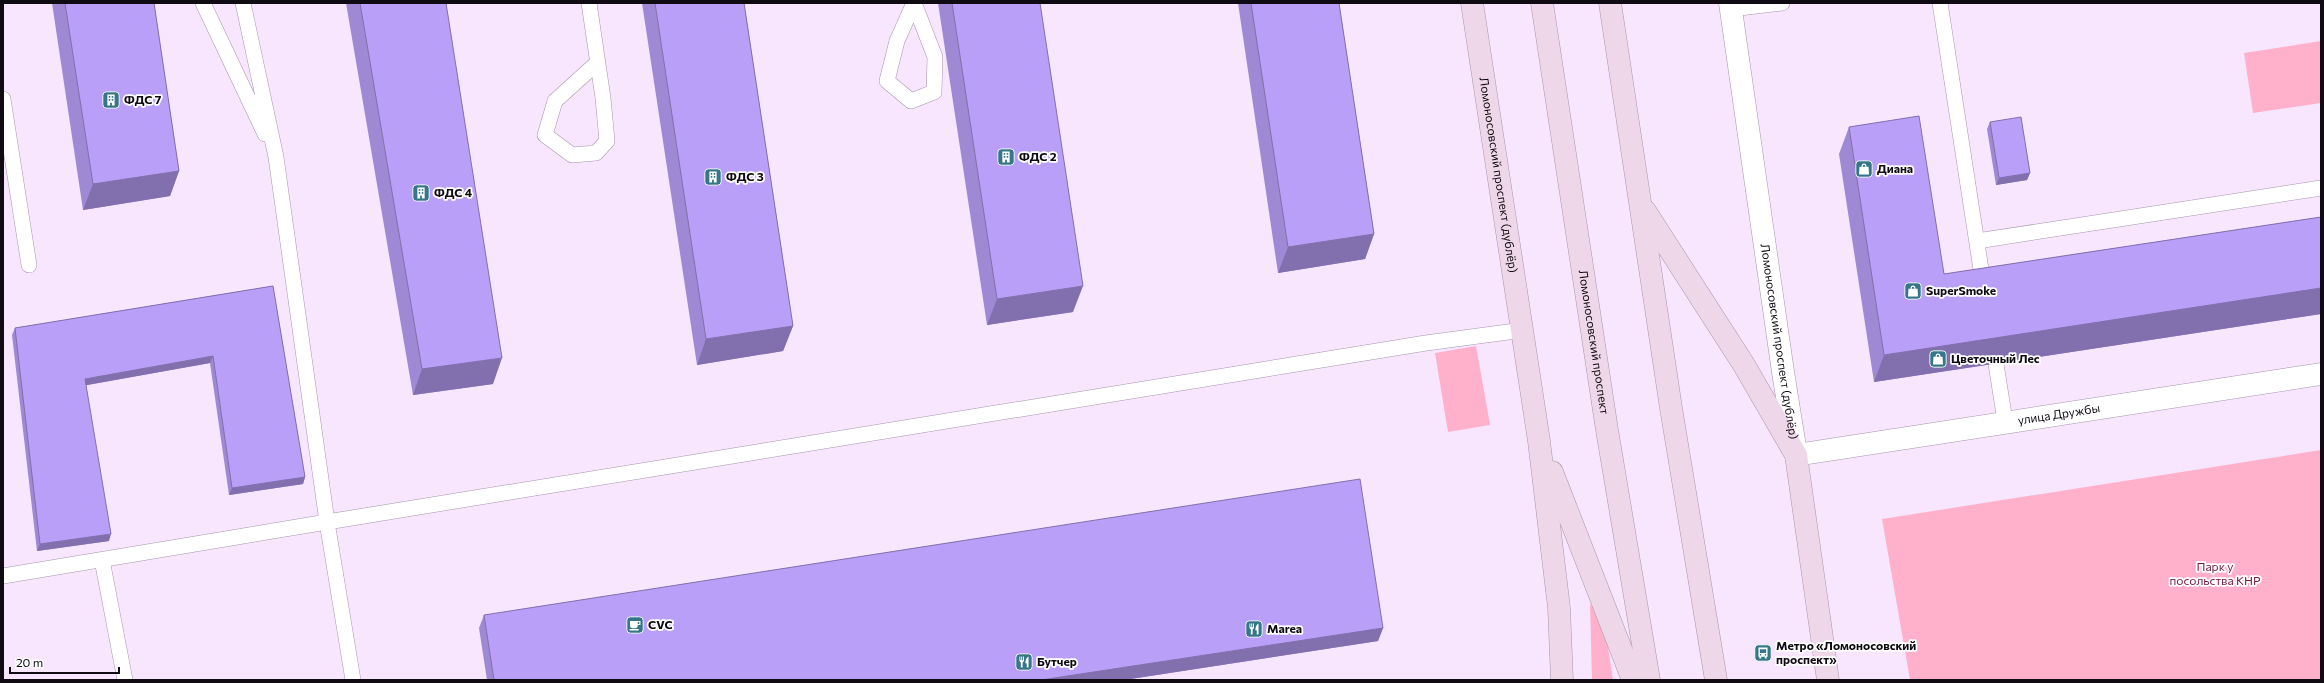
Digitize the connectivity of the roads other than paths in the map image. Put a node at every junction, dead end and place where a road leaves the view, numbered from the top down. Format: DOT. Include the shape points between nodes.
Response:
graph roads {
  1 [pos="203,3"];
  2 [pos="243,3"];
  3 [pos="589,3"];
  4 [pos="914,3"];
  5 [pos="1472,3"];
  6 [pos="1542,3"];
  7 [pos="1610,3"];
  8 [pos="1782,3"];
  9 [pos="1940,3"];
  10 [pos="1731,6"];
  11 [pos="597,63"];
  12 [pos="3,99"];
  13 [pos="6,140"];
  14 [pos="276,157"];
  15 [pos="2321,188"];
  16 [pos="1641,205"];
  17 [pos="1977,241"];
  18 [pos="29,265"];
  19 [pos="1985,294"];
  20 [pos="1523,330"];
  21 [pos="1996,364"];
  22 [pos="2321,374"];
  23 [pos="2005,421"];
  24 [pos="1539,441"];
  25 [pos="1796,455"];
  26 [pos="327,522"];
  27 [pos="102,560"];
  28 [pos="3,576"];
  29 [pos="125,680"];
  30 [pos="353,680"];
  31 [pos="1562,680"];
  32 [pos="1633,680"];
  33 [pos="1648,680"];
  34 [pos="1716,680"];
  35 [pos="1828,680"];
  1 -- 14 [label="lane"];
  2 -- 14 [label="lane"];
  3 -- 11 [label="lane"];
  4 -- 4 [label="lane" via="897,41 887,81 911,101 934,92 935,57"];
  5 -- 20 [label="main road, Ломоносовский проспект (дублёр)"];
  6 -- 33 [label="main road, Ломоносовский проспект"];
  7 -- 16 [label="main road"];
  8 -- 10 [label="lane"];
  9 -- 17 [label="lane"];
  10 -- 25 [label="street, Ломоносовский проспект (дублёр)"];
  11 -- 11 [label="lane" via="607,141 596,153 572,155 545,135 555,101"];
  12 -- 13 [label="lane"];
  13 -- 18 [label="lane"];
  14 -- 26 [label="lane"];
  15 -- 17 [label="lane"];
  16 -- 25 [label="main road" via="1749,374"];
  16 -- 34 [label="main road" via="1671,408"];
  17 -- 19 [label="lane"];
  20 -- 24 [label="main road, Ломоносовский проспект (дублёр)"];
  20 -- 26 [label="lane" via="1426,343"];
  21 -- 23 [label="lane"];
  22 -- 23 [label="street, улица Дружбы"];
  23 -- 25 [label="street, улица Дружбы"];
  24 -- 31 [label="main road, Ломоносовский проспект (дублёр)" via="1559,608"];
  24 -- 32 [label="main road"];
  25 -- 35 [label="main road, Ломоносовский проспект (дублёр)"];
  26 -- 27 [label="lane"];
  26 -- 30 [label="lane"];
  27 -- 28 [label="lane"];
  27 -- 29 [label="lane"];
}
